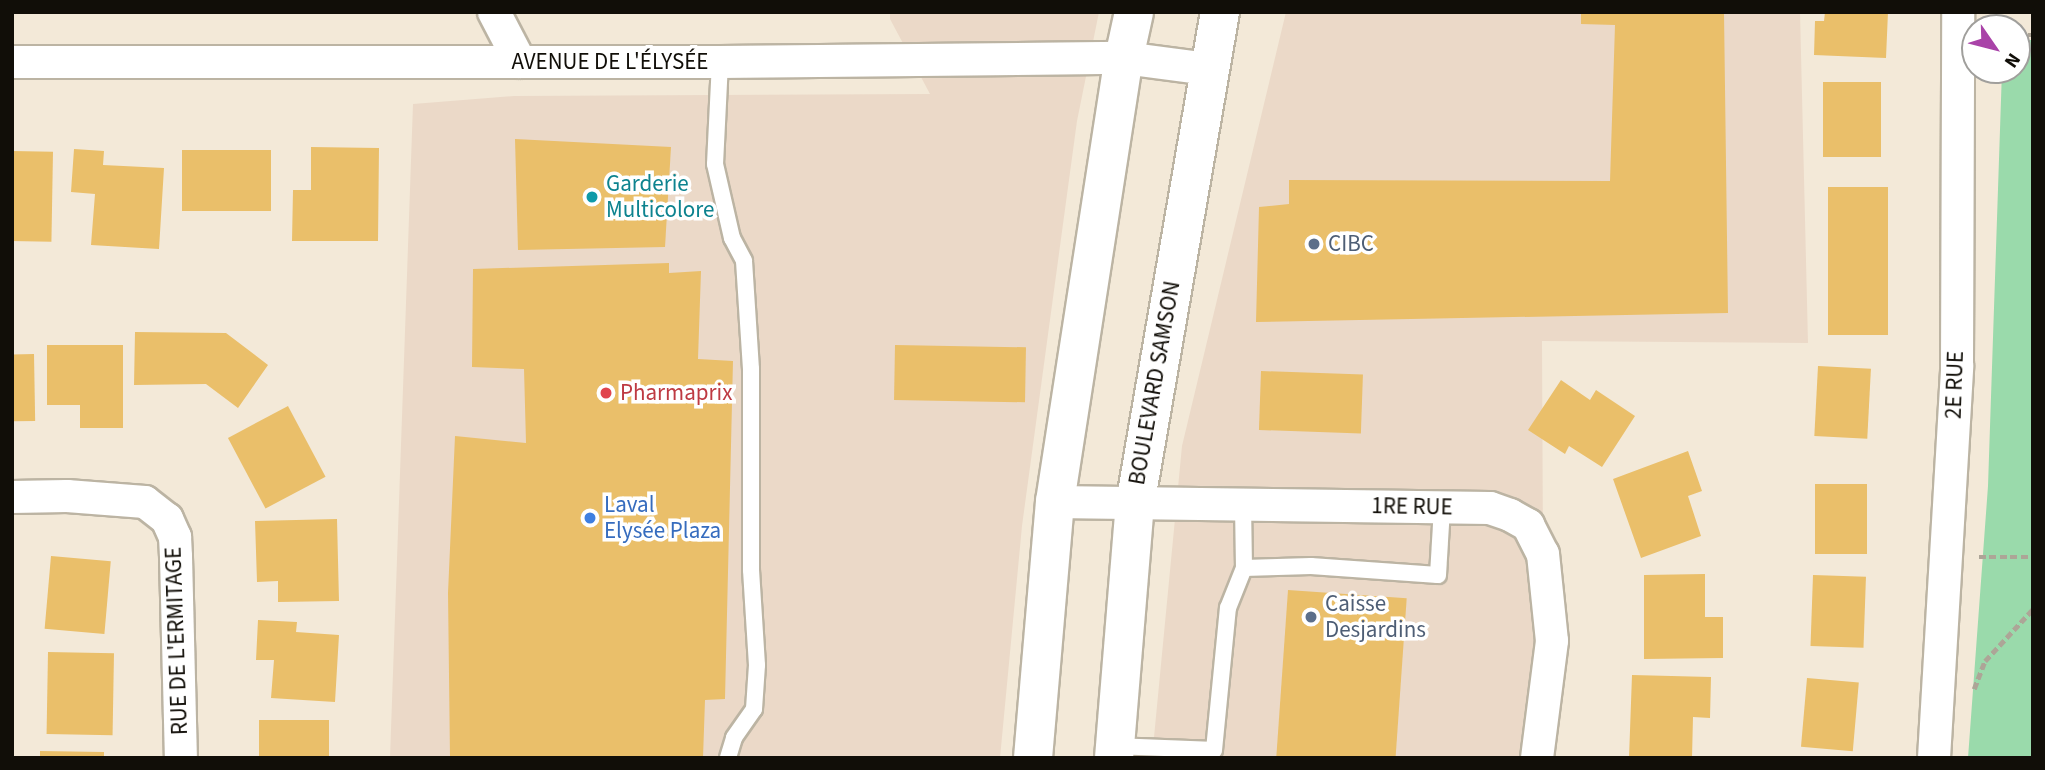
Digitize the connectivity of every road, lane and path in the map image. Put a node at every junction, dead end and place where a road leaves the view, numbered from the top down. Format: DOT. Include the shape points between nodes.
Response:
graph roads {
  1 [pos="494,12"];
  2 [pos="1134,12"];
  3 [pos="1220,12"];
  4 [pos="1958,12"];
  5 [pos="1124,58"];
  6 [pos="12,62"];
  7 [pos="520,62"];
  8 [pos="720,62"];
  9 [pos="1208,69"];
  10 [pos="12,497"];
  11 [pos="1055,502"];
  12 [pos="1135,505"];
  13 [pos="1243,505"];
  14 [pos="1442,508"];
  15 [pos="1979,556"];
  16 [pos="2033,558"];
  17 [pos="1244,568"];
  18 [pos="2033,609"];
  19 [pos="1968,698"];
  20 [pos="1115,752"];
  21 [pos="181,758"];
  22 [pos="728,758"];
  23 [pos="1033,758"];
  24 [pos="1537,758"];
  25 [pos="1934,758"];
  1 -- 7 [label="street"];
  2 -- 5 [label="street"];
  3 -- 9 [label="street, BOULEVARD SAMSON"];
  4 -- 25 [label="street, 2E RUE" via="1957,366"];
  5 -- 8 [label="street, AVENUE DE L'ÉLYSÉE"];
  5 -- 9 [label="street, AVENUE DE L'ÉLYSÉE"];
  5 -- 11 [label="street"];
  6 -- 7 [label="street, AVENUE DE L'ÉLYSÉE"];
  7 -- 8 [label="street, AVENUE DE L'ÉLYSÉE"];
  8 -- 22 [label="lane" via="715,164 732,239 744,261 751,369 751,570 757,665 754,709 734,738"];
  9 -- 12 [label="street, BOULEVARD SAMSON"];
  10 -- 21 [label="street, RUE DE L'ERMITAGE" via="145,502 167,519 175,537"];
  11 -- 12 [label="street, 1RE RUE"];
  11 -- 23 [label="street"];
  12 -- 13 [label="street, 1RE RUE"];
  12 -- 20 [label="street, BOULEVARD SAMSON"];
  13 -- 14 [label="street, 1RE RUE"];
  13 -- 17 [label="lane"];
  14 -- 17 [label="lane" via="1438,575 1311,566"];
  14 -- 24 [label="street, 1RE RUE" via="1490,509 1510,515 1528,525 1543,554 1552,640"];
  15 -- 16 [label="path"];
  17 -- 20 [label="lane" via="1228,608 1214,750"];
  18 -- 19 [label="path" via="1985,662"];
}
